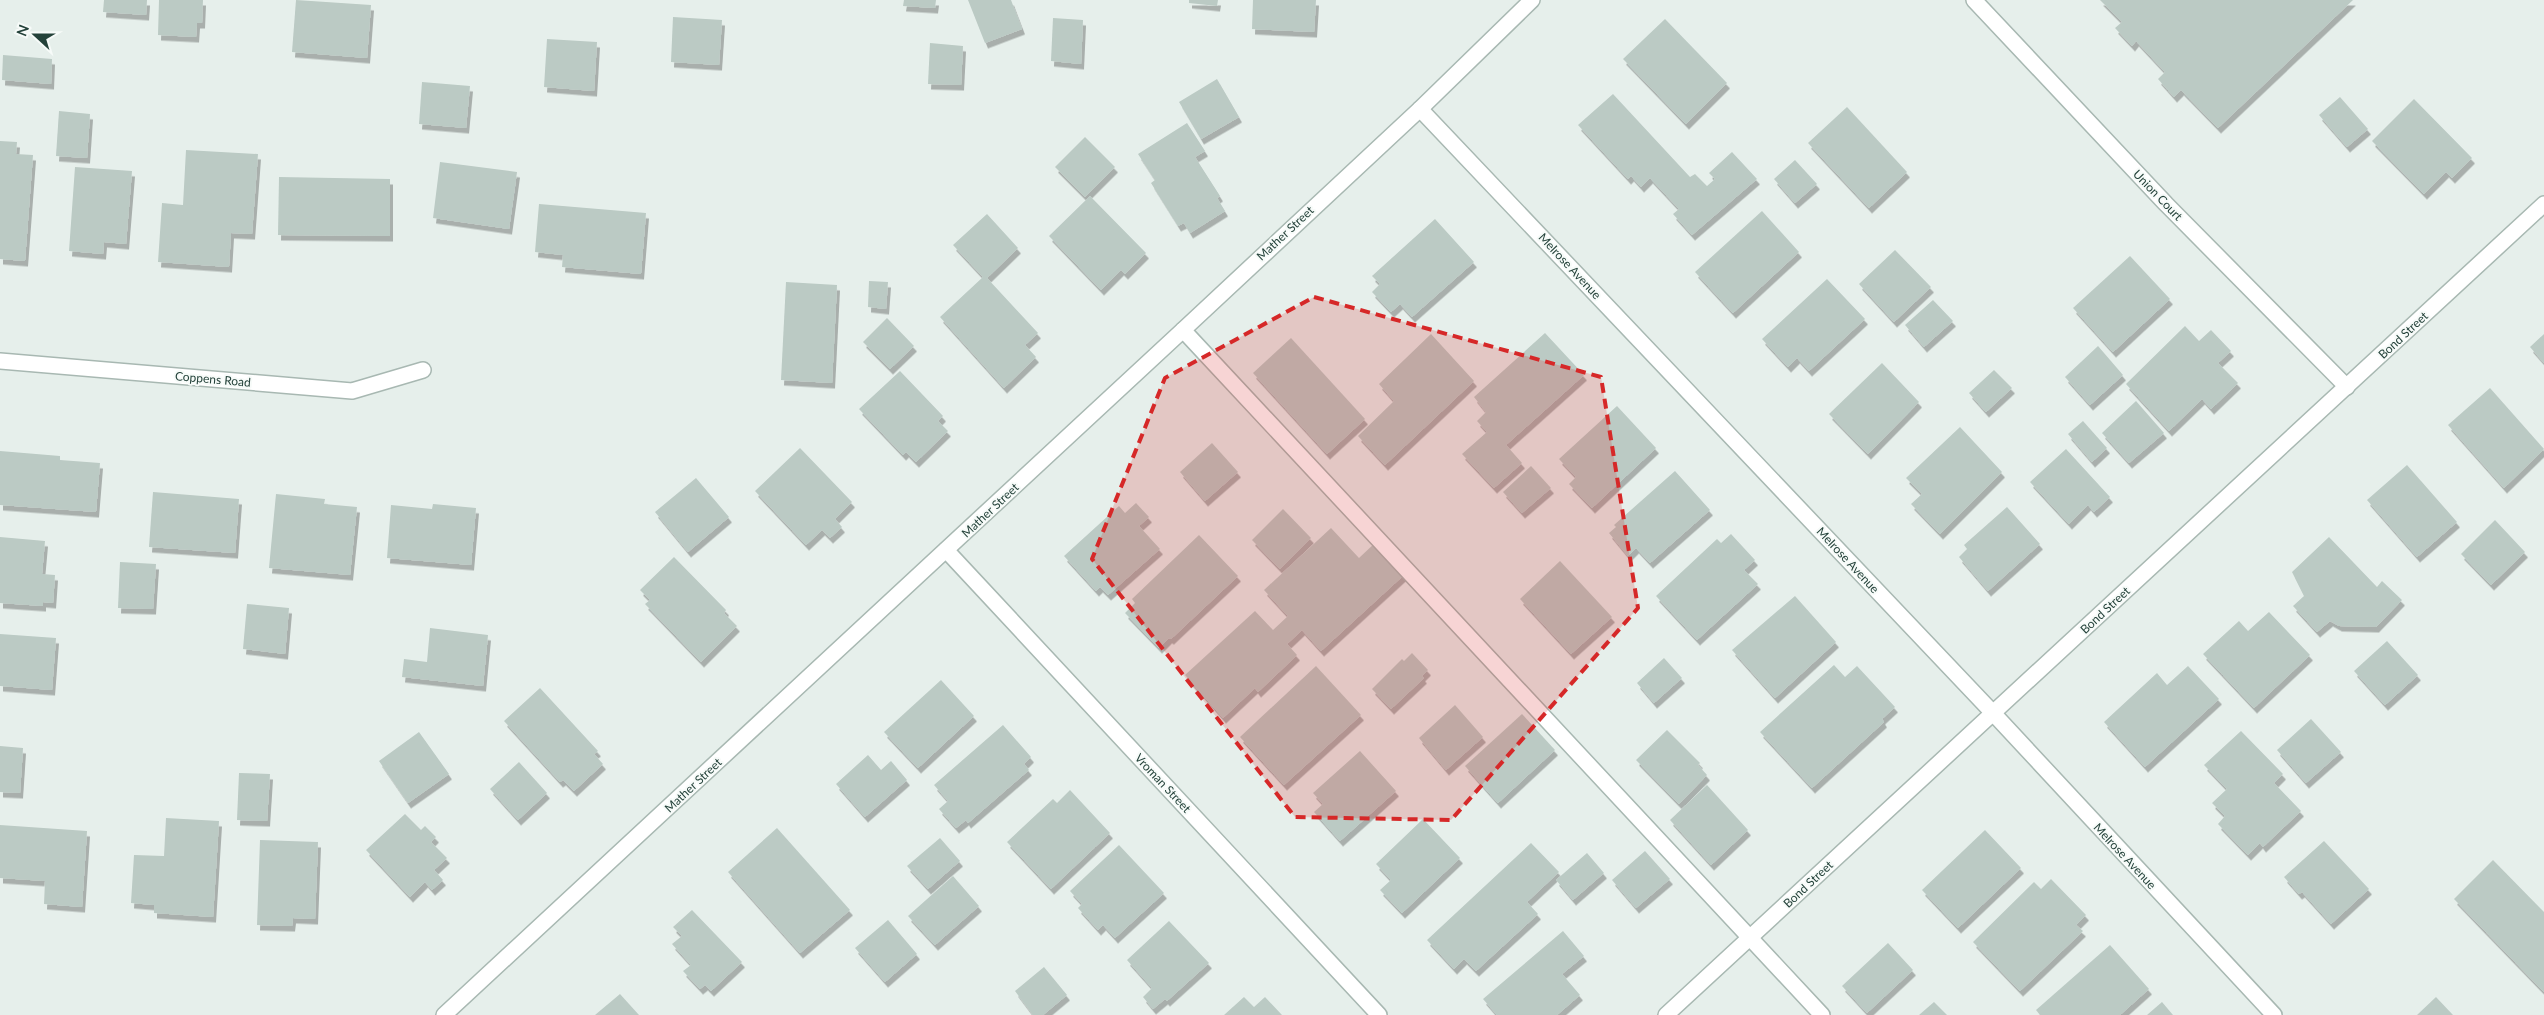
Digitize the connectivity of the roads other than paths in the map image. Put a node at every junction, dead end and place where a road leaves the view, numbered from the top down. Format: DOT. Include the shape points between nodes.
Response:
graph roads {
  1 [pos="1532,0"];
  2 [pos="1974,0"];
  3 [pos="1420,108"];
  4 [pos="2544,204"];
  5 [pos="1183,330"];
  6 [pos="0,362"];
  7 [pos="423,370"];
  8 [pos="2347,387"];
  9 [pos="946,550"];
  10 [pos="1993,713"];
  11 [pos="1750,937"];
  12 [pos="444,1015"];
  13 [pos="1379,1015"];
  14 [pos="1666,1015"];
  15 [pos="1822,1015"];
  16 [pos="2274,1015"];
  1 -- 3 [label="street, Mather Street"];
  2 -- 8 [label="street, Union Court" via="2166,204"];
  3 -- 5 [label="street, Mather Street"];
  3 -- 10 [label="street, Melrose Avenue"];
  4 -- 8 [label="street, Bond Street"];
  5 -- 9 [label="street, Mather Street"];
  5 -- 11 [label="street"];
  6 -- 7 [label="street, Coppens Road" via="352,390"];
  8 -- 10 [label="street, Bond Street"];
  9 -- 12 [label="street, Mather Street"];
  9 -- 13 [label="street, Vroman Street"];
  10 -- 11 [label="street, Bond Street"];
  10 -- 16 [label="street, Melrose Avenue"];
  11 -- 14 [label="street, Bond Street"];
  11 -- 15 [label="street"];
}
